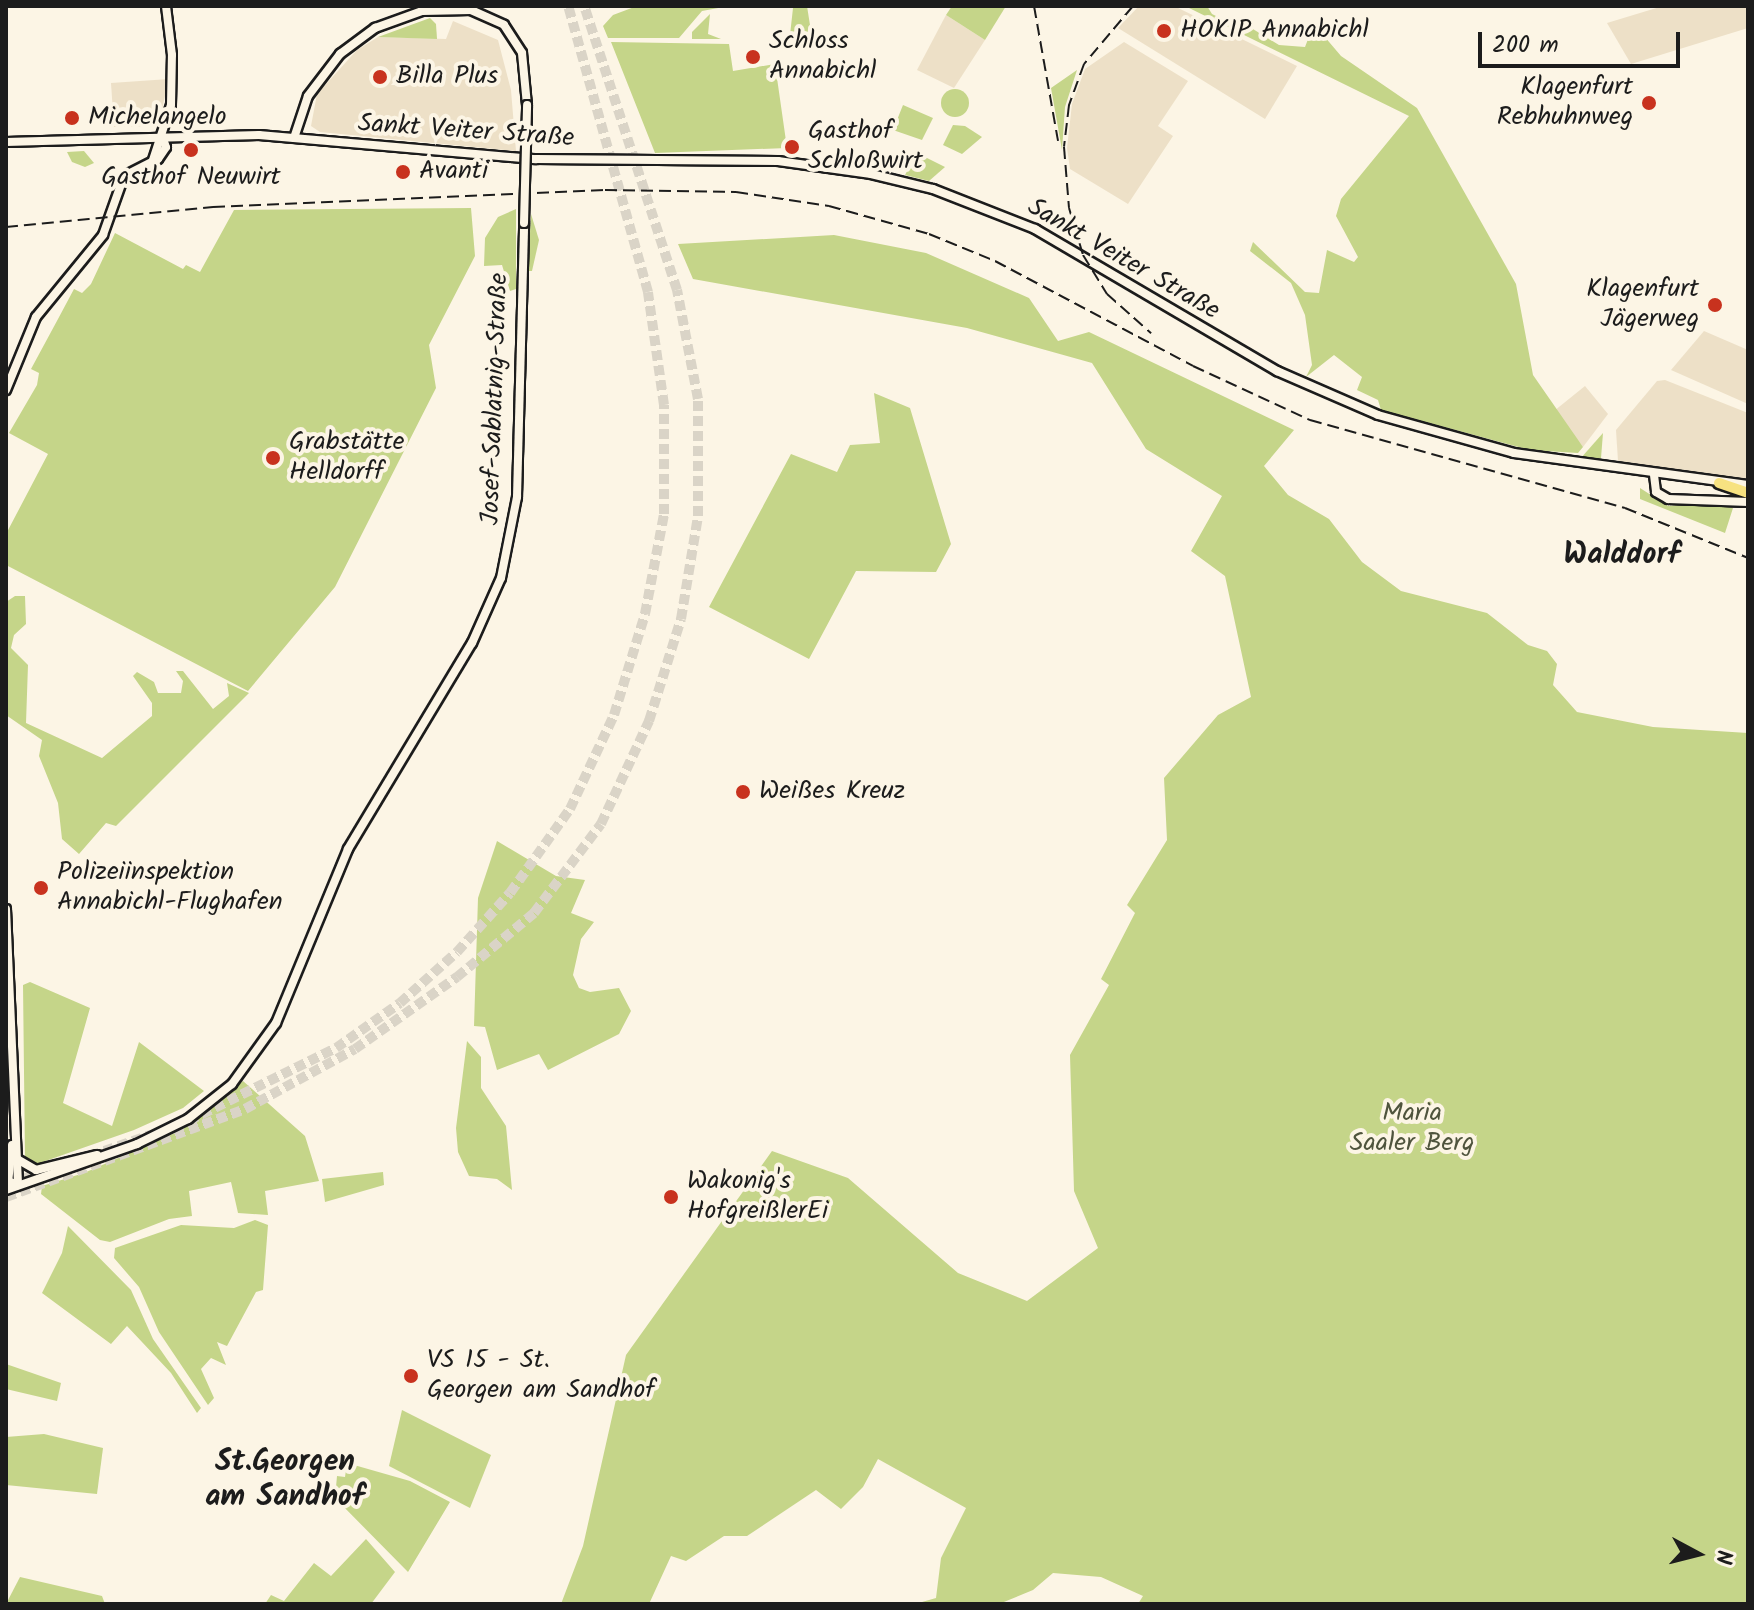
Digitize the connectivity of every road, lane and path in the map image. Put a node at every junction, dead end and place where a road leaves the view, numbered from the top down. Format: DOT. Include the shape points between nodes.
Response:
graph roads {
  1 [pos="166,6"];
  2 [pos="162,136"];
  3 [pos="294,138"];
  4 [pos="6,142"];
  5 [pos="6,390"];
  6 [pos="1654,475"];
  7 [pos="1719,483"];
  8 [pos="1748,485"];
  9 [pos="1748,493"];
  10 [pos="1748,502"];
  11 [pos="6,909"];
  12 [pos="14,1128"];
  13 [pos="106,1155"];
  14 [pos="16,1157"];
  15 [pos="18,1185"];
  16 [pos="6,1190"];
  1 -- 2 [label="main road" via="173,83"];
  2 -- 3 [label="main road, Sankt Veiter Straße"];
  2 -- 4 [label="main road, Sankt Veiter Straße"];
  2 -- 5 [label="main road" via="152,163 120,182 103,235 42,307"];
  3 -- 6 [label="main road, Sankt Veiter Straße" via="536,159 789,162 933,189 1035,229 1277,371 1351,405 1479,445"];
  3 -- 13 [label="main road, Josef-Sablatnig-Straße, bridge" via="308,96 340,54 375,28 422,11 471,10 504,25 522,53 527,105 517,497 491,606 348,849 259,1051 199,1112 164,1133"];
  6 -- 7 [label="main road, Sankt Veiter Straße"];
  6 -- 10 [label="main road" via="1656,492 1668,499"];
  7 -- 8 [label="main road, Sankt Veiter Straße"];
  7 -- 9 [label="highway"];
  11 -- 12 [label="main road"];
  12 -- 14 [label="main road"];
  12 -- 15 [label="main road" via="8,1181"];
  13 -- 14 [label="main road" via="75,1157 36,1170 25,1168"];
  13 -- 15 [label="main road, Josef-Sablatnig-Straße"];
  14 -- 15 [label="main road"];
  15 -- 16 [label="main road, Josef-Sablatnig-Straße"];
}
